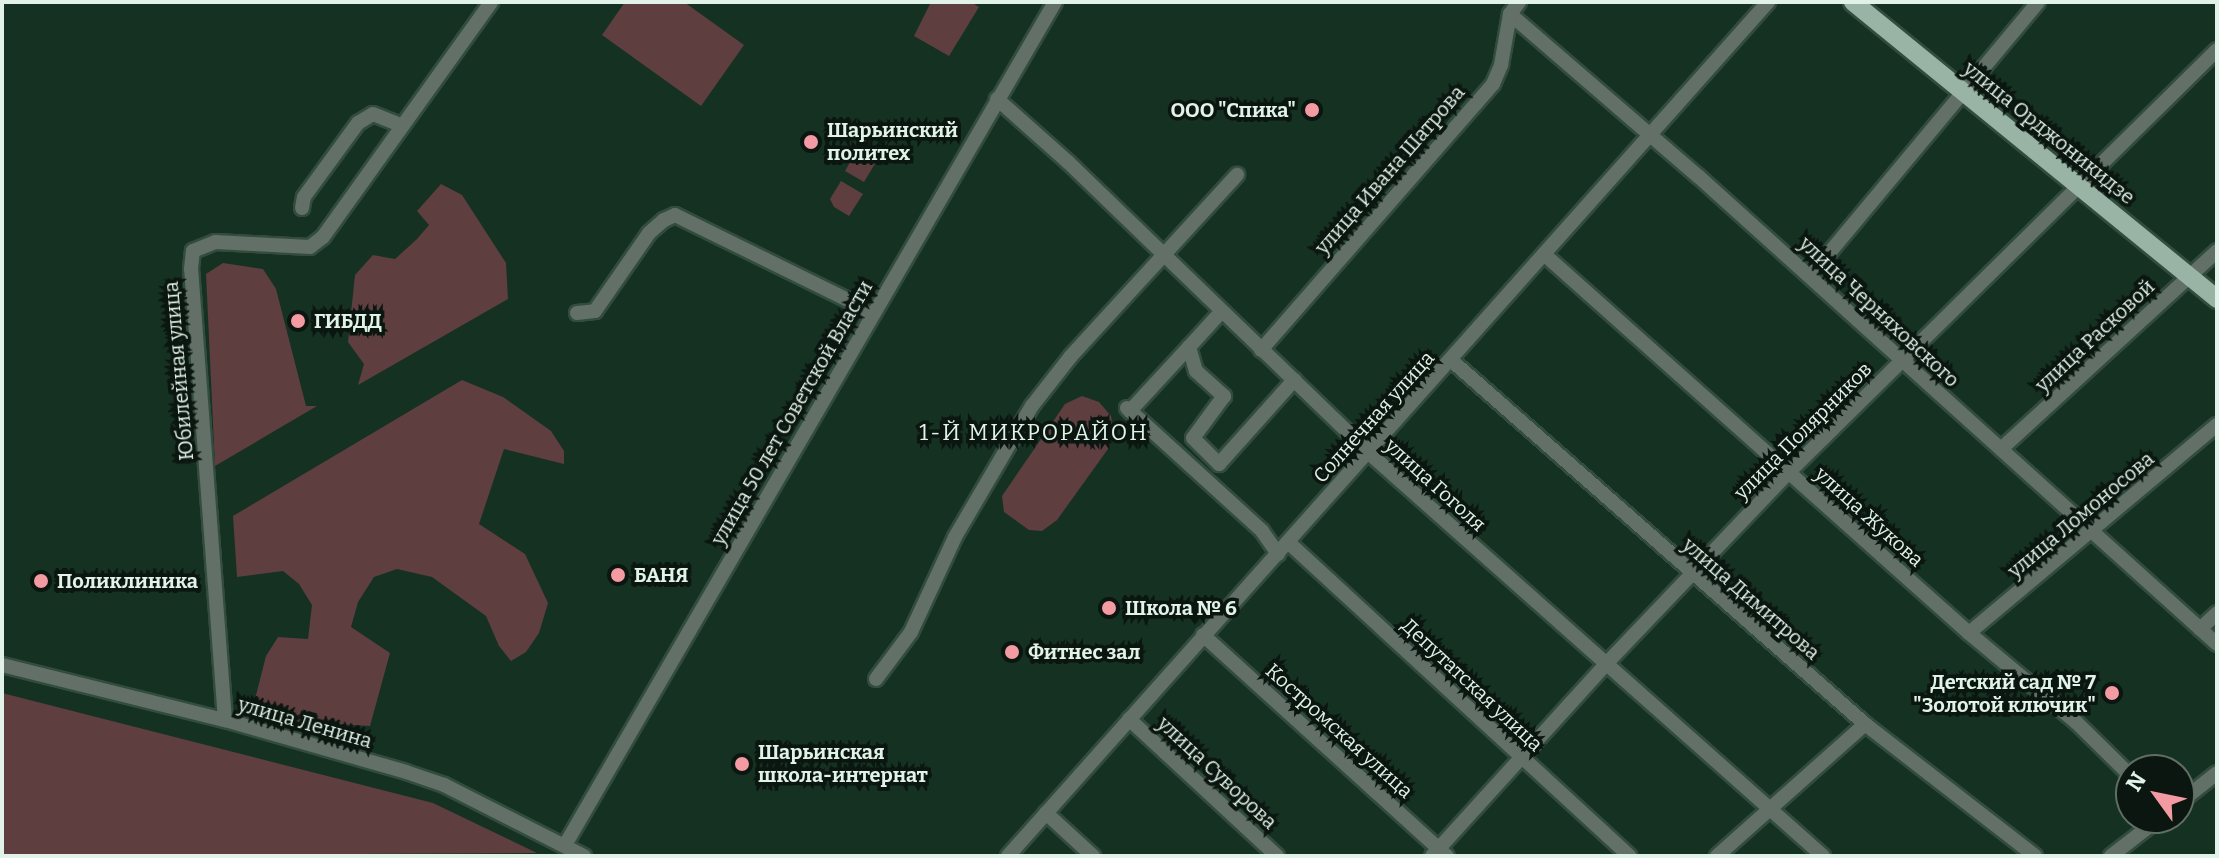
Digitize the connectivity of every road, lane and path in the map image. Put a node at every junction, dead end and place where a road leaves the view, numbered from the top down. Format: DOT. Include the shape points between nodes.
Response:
graph roads {
  1 [pos="490,2"];
  2 [pos="1055,2"];
  3 [pos="1768,2"];
  4 [pos="1853,2"];
  5 [pos="2038,2"];
  6 [pos="1514,8"];
  7 [pos="2217,50"];
  8 [pos="1963,90"];
  9 [pos="997,99"];
  10 [pos="402,126"];
  11 [pos="1651,137"];
  12 [pos="1237,175"];
  13 [pos="2078,186"];
  14 [pos="302,208"];
  15 [pos="2217,251"];
  16 [pos="1545,255"];
  17 [pos="1164,257"];
  18 [pos="1810,276"];
  19 [pos="2188,276"];
  20 [pos="2217,299"];
  21 [pos="1221,312"];
  22 [pos="577,313"];
  23 [pos="870,316"];
  24 [pos="1189,347"];
  25 [pos="1261,350"];
  26 [pos="1451,360"];
  27 [pos="1901,361"];
  28 [pos="1294,380"];
  29 [pos="2217,425"];
  30 [pos="2001,449"];
  31 [pos="1369,453"];
  32 [pos="1789,472"];
  33 [pos="2093,532"];
  34 [pos="1283,548"];
  35 [pos="1691,573"];
  36 [pos="2217,613"];
  37 [pos="2200,629"];
  38 [pos="1969,633"];
  39 [pos="1203,635"];
  40 [pos="2217,644"];
  41 [pos="1607,663"];
  42 [pos="2,665"];
  43 [pos="876,679"];
  44 [pos="1129,719"];
  45 [pos="225,720"];
  46 [pos="1865,724"];
  47 [pos="1521,757"];
  48 [pos="2115,760"];
  49 [pos="2217,773"];
  50 [pos="2195,790"];
  51 [pos="1770,809"];
  52 [pos="1046,813"];
  53 [pos="2139,834"];
  54 [pos="565,845"];
  55 [pos="1439,854"];
  56 [pos="584,856"];
  57 [pos="1008,856"];
  58 [pos="1093,856"];
  59 [pos="1277,856"];
  60 [pos="1629,856"];
  61 [pos="1717,856"];
  62 [pos="1823,856"];
  63 [pos="2035,856"];
  64 [pos="2111,856"];
  1 -- 10 [label="street, Юбилейная улица"];
  2 -- 9 [label="street, улица 50 лет Советской Власти"];
  3 -- 11 [label="street, Солнечная улица"];
  4 -- 8 [label="main road, улица Орджоникидзе"];
  5 -- 8 [label="street"];
  6 -- 11 [label="street, улица Черняховского"];
  6 -- 25 [label="street, улица Ивана Шатрова" via="1493,84"];
  7 -- 13 [label="street, улица Полярников"];
  8 -- 13 [label="main road, улица Орджоникидзе"];
  8 -- 18 [label="street"];
  9 -- 17 [label="street, улица Гоголя"];
  9 -- 23 [label="street, улица 50 лет Советской Власти"];
  10 -- 14 [label="street" via="373,114 358,123 304,197"];
  10 -- 45 [label="street, Юбилейная улица" via="323,237 310,247 215,242 193,251"];
  11 -- 16 [label="street, Солнечная улица"];
  11 -- 18 [label="street, улица Черняховского"];
  12 -- 17 [label="street"];
  13 -- 19 [label="main road, улица Орджоникидзе"];
  13 -- 27 [label="street, улица Полярников"];
  15 -- 19 [label="street, улица Расковой"];
  16 -- 26 [label="street, Солнечная улица"];
  16 -- 32 [label="street, улица Жукова"];
  17 -- 21 [label="street, улица Гоголя"];
  17 -- 43 [label="street" via="1032,406 955,537 911,632"];
  18 -- 27 [label="street, улица Черняховского"];
  19 -- 20 [label="main road, улица Орджоникидзе"];
  19 -- 30 [label="street, улица Расковой"];
  21 -- 24 [label="street"];
  21 -- 25 [label="street, улица Гоголя"];
  22 -- 23 [label="street" via="595,311 649,233 675,215 858,305"];
  23 -- 54 [label="street, улица 50 лет Советской Власти"];
  24 -- 28 [label="street" via="1196,371 1224,396 1193,438 1219,464"];
  24 -- 34 [label="street, Депутатская улица" via="1128,410"];
  25 -- 28 [label="street, улица Гоголя"];
  26 -- 31 [label="street, Солнечная улица"];
  26 -- 35 [label="street, улица Димитрова"];
  27 -- 30 [label="street, улица Черняховского"];
  27 -- 32 [label="street, улица Полярников"];
  28 -- 31 [label="street, улица Гоголя"];
  29 -- 33 [label="street, улица Ломоносова"];
  30 -- 33 [label="street, улица Черняховского"];
  31 -- 34 [label="street, Солнечная улица"];
  31 -- 41 [label="street, улица Гоголя"];
  32 -- 35 [label="street, улица Полярников"];
  32 -- 38 [label="street, улица Жукова"];
  33 -- 37 [label="street, улица Черняховского"];
  33 -- 38 [label="street, улица Ломоносова"];
  34 -- 39 [label="street, Солнечная улица"];
  34 -- 47 [label="street, Депутатская улица"];
  35 -- 41 [label="street, улица Полярников"];
  35 -- 46 [label="street, улица Димитрова"];
  36 -- 37 [label="street"];
  37 -- 40 [label="street, улица Черняховского"];
  38 -- 48 [label="street, улица Жукова"];
  39 -- 44 [label="street, Солнечная улица"];
  39 -- 55 [label="street, Костромская улица"];
  41 -- 47 [label="street, улица Полярников"];
  41 -- 51 [label="street, улица Гоголя"];
  42 -- 45 [label="street, улица Ленина"];
  44 -- 52 [label="street, Солнечная улица"];
  44 -- 59 [label="street, улица Суворова"];
  45 -- 54 [label="street, улица Ленина" via="444,785"];
  46 -- 51 [label="street"];
  46 -- 63 [label="street, улица Димитрова"];
  47 -- 55 [label="street, улица Полярников"];
  47 -- 60 [label="street, Депутатская улица"];
  49 -- 50 [label="street"];
  51 -- 61 [label="street"];
  51 -- 62 [label="street, улица Гоголя"];
  52 -- 57 [label="street, Солнечная улица"];
  52 -- 58 [label="street"];
  53 -- 64 [label="street"];
  54 -- 56 [label="street, улица Ленина"];
}
